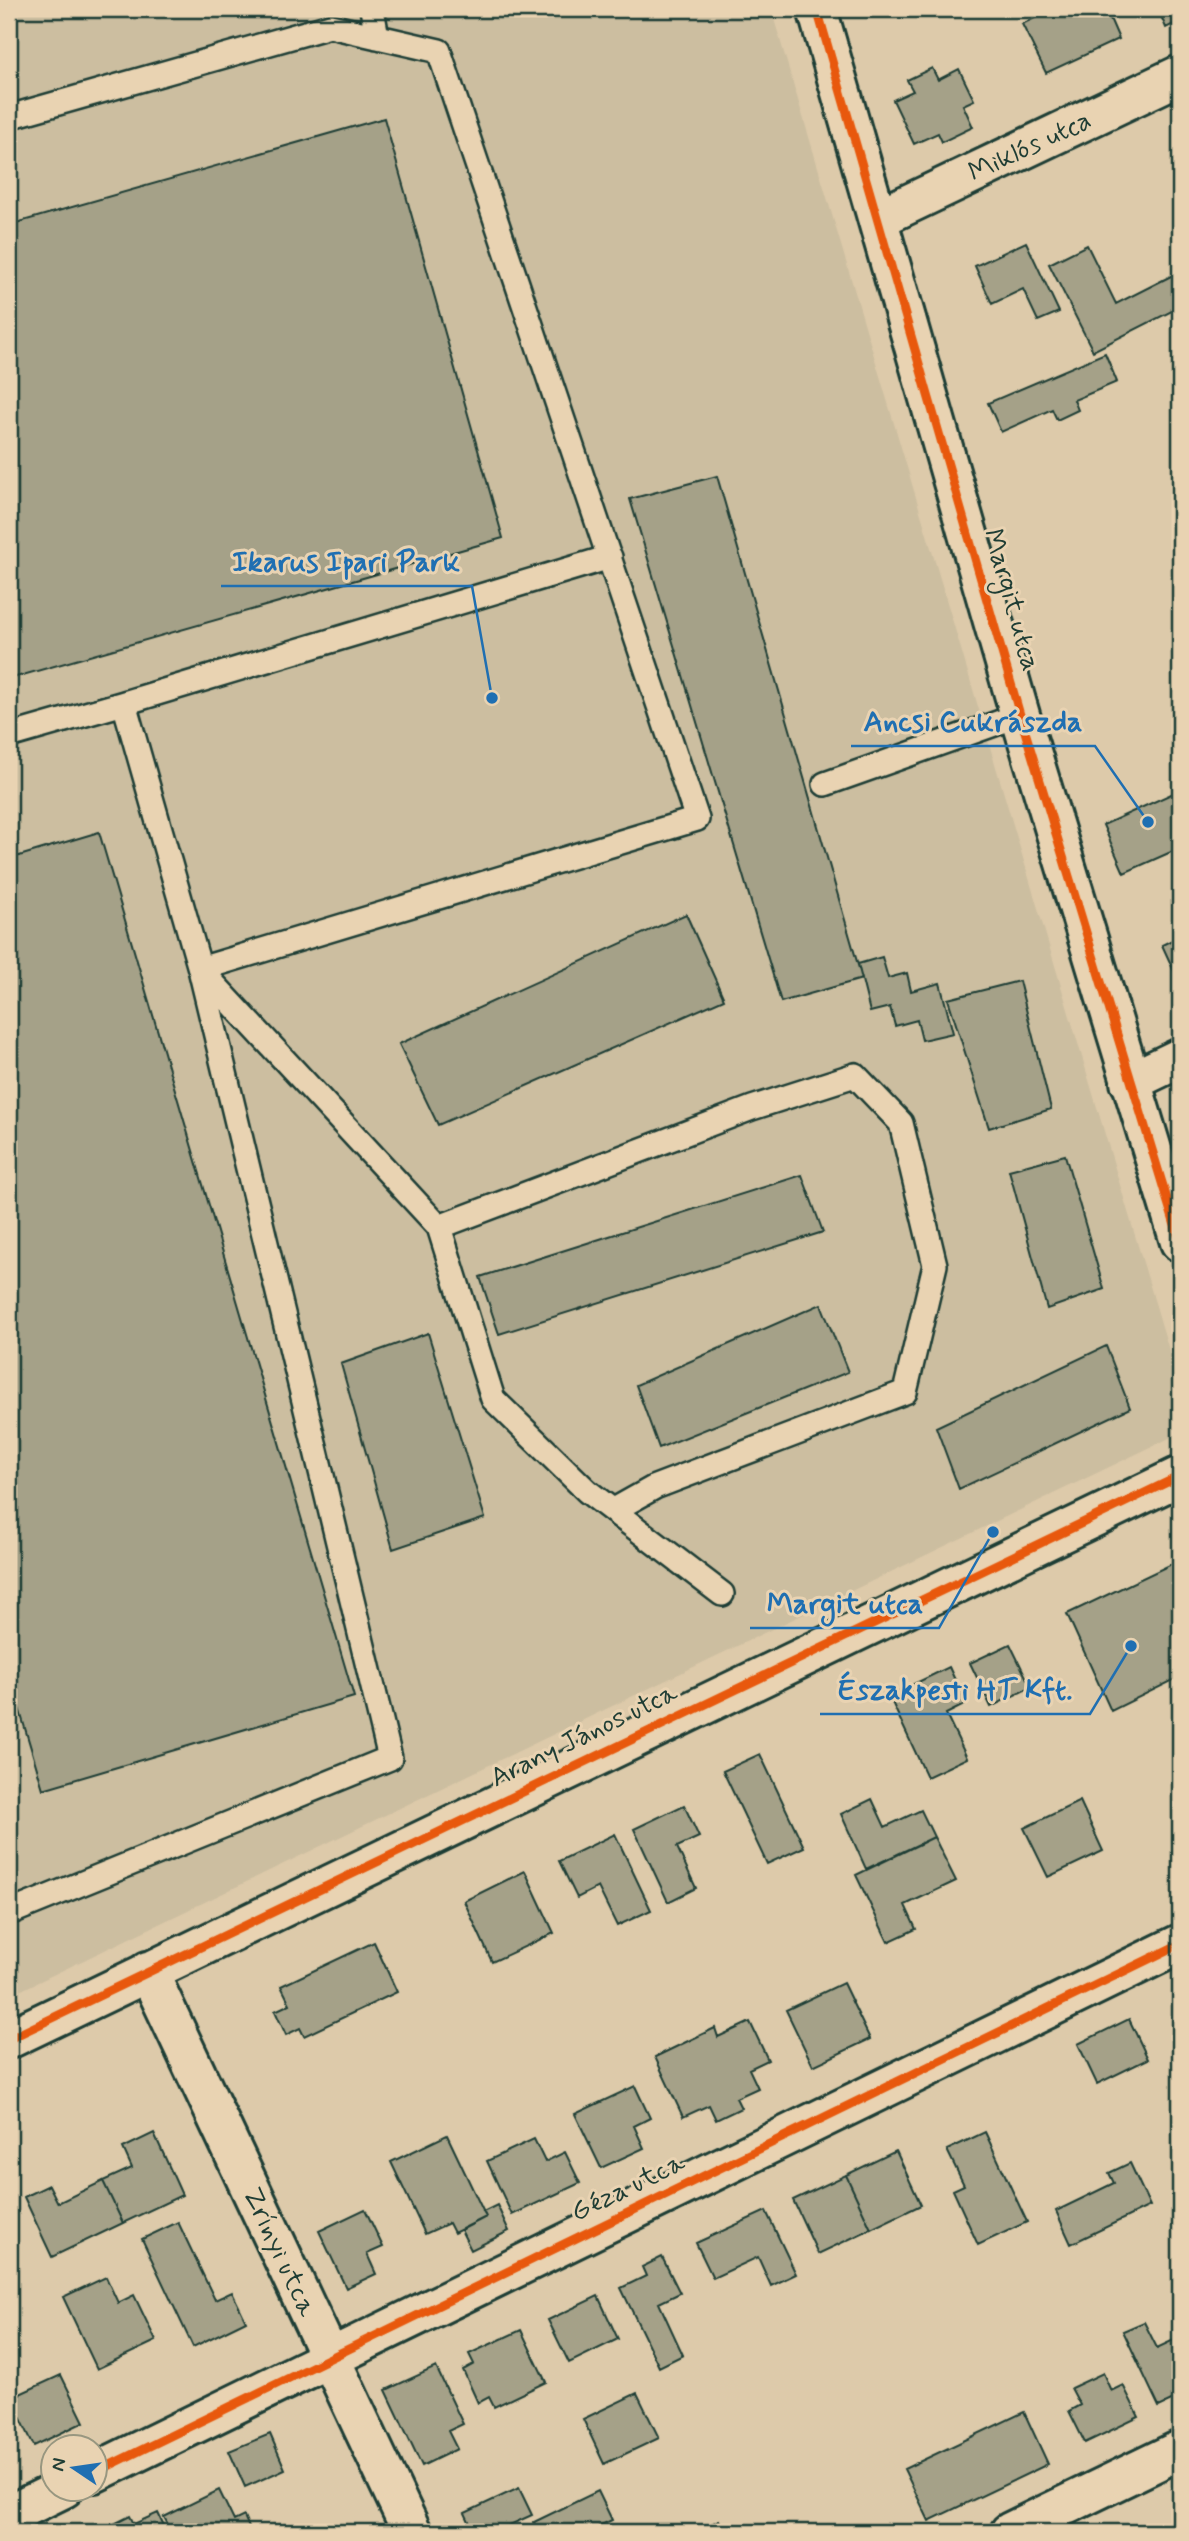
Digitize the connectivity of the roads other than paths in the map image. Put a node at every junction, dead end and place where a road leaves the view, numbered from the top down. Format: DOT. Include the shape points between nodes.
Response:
graph roads {
  1 [pos="372,9"];
  2 [pos="817,9"];
  3 [pos="377,37"];
  4 [pos="1180,75"];
  5 [pos="9,117"];
  6 [pos="879,218"];
  7 [pos="610,557"];
  8 [pos="124,703"];
  9 [pos="1020,715"];
  10 [pos="9,736"];
  11 [pos="825,784"];
  12 [pos="200,969"];
  13 [pos="1180,1058"];
  14 [pos="1130,1082"];
  15 [pos="439,1227"];
  16 [pos="1180,1242"];
  17 [pos="1180,1476"];
  18 [pos="614,1510"];
  19 [pos="722,1594"];
  20 [pos="9,1913"];
  21 [pos="1180,1944"];
  22 [pos="148,1971"];
  23 [pos="9,2039"];
  24 [pos="330,2359"];
  25 [pos="1180,2450"];
  26 [pos="108,2466"];
  27 [pos="38,2501"];
  28 [pos="9,2515"];
  29 [pos="412,2532"];
  30 [pos="1010,2532"];
  1 -- 3 [label="lane"];
  2 -- 6 [label="street, Margit utca"];
  3 -- 5 [label="lane" via="330,26"];
  3 -- 7 [label="lane" via="439,51"];
  4 -- 6 [label="street, Miklós utca"];
  6 -- 9 [label="street, Margit utca"];
  7 -- 8 [label="lane"];
  7 -- 12 [label="lane" via="697,820"];
  8 -- 10 [label="lane"];
  8 -- 12 [label="lane"];
  9 -- 11 [label="lane"];
  9 -- 14 [label="street, Margit utca"];
  12 -- 15 [label="lane"];
  12 -- 20 [label="lane" via="390,1758"];
  13 -- 14 [label="street"];
  14 -- 16 [label="street, Margit utca"];
  15 -- 18 [label="lane" via="493,1399 587,1491"];
  15 -- 18 [label="lane" via="752,1108 855,1075 901,1123 935,1265 905,1392 655,1487"];
  17 -- 22 [label="street, Arany János utca"];
  18 -- 19 [label="lane"];
  21 -- 24 [label="street, Géza utca"];
  22 -- 23 [label="street, Arany János utca"];
  22 -- 24 [label="street, Zrínyi utca"];
  24 -- 26 [label="street, Géza utca"];
  24 -- 29 [label="street, Zrínyi utca"];
  25 -- 30 [label="street"];
  27 -- 28 [label="street"];
}
